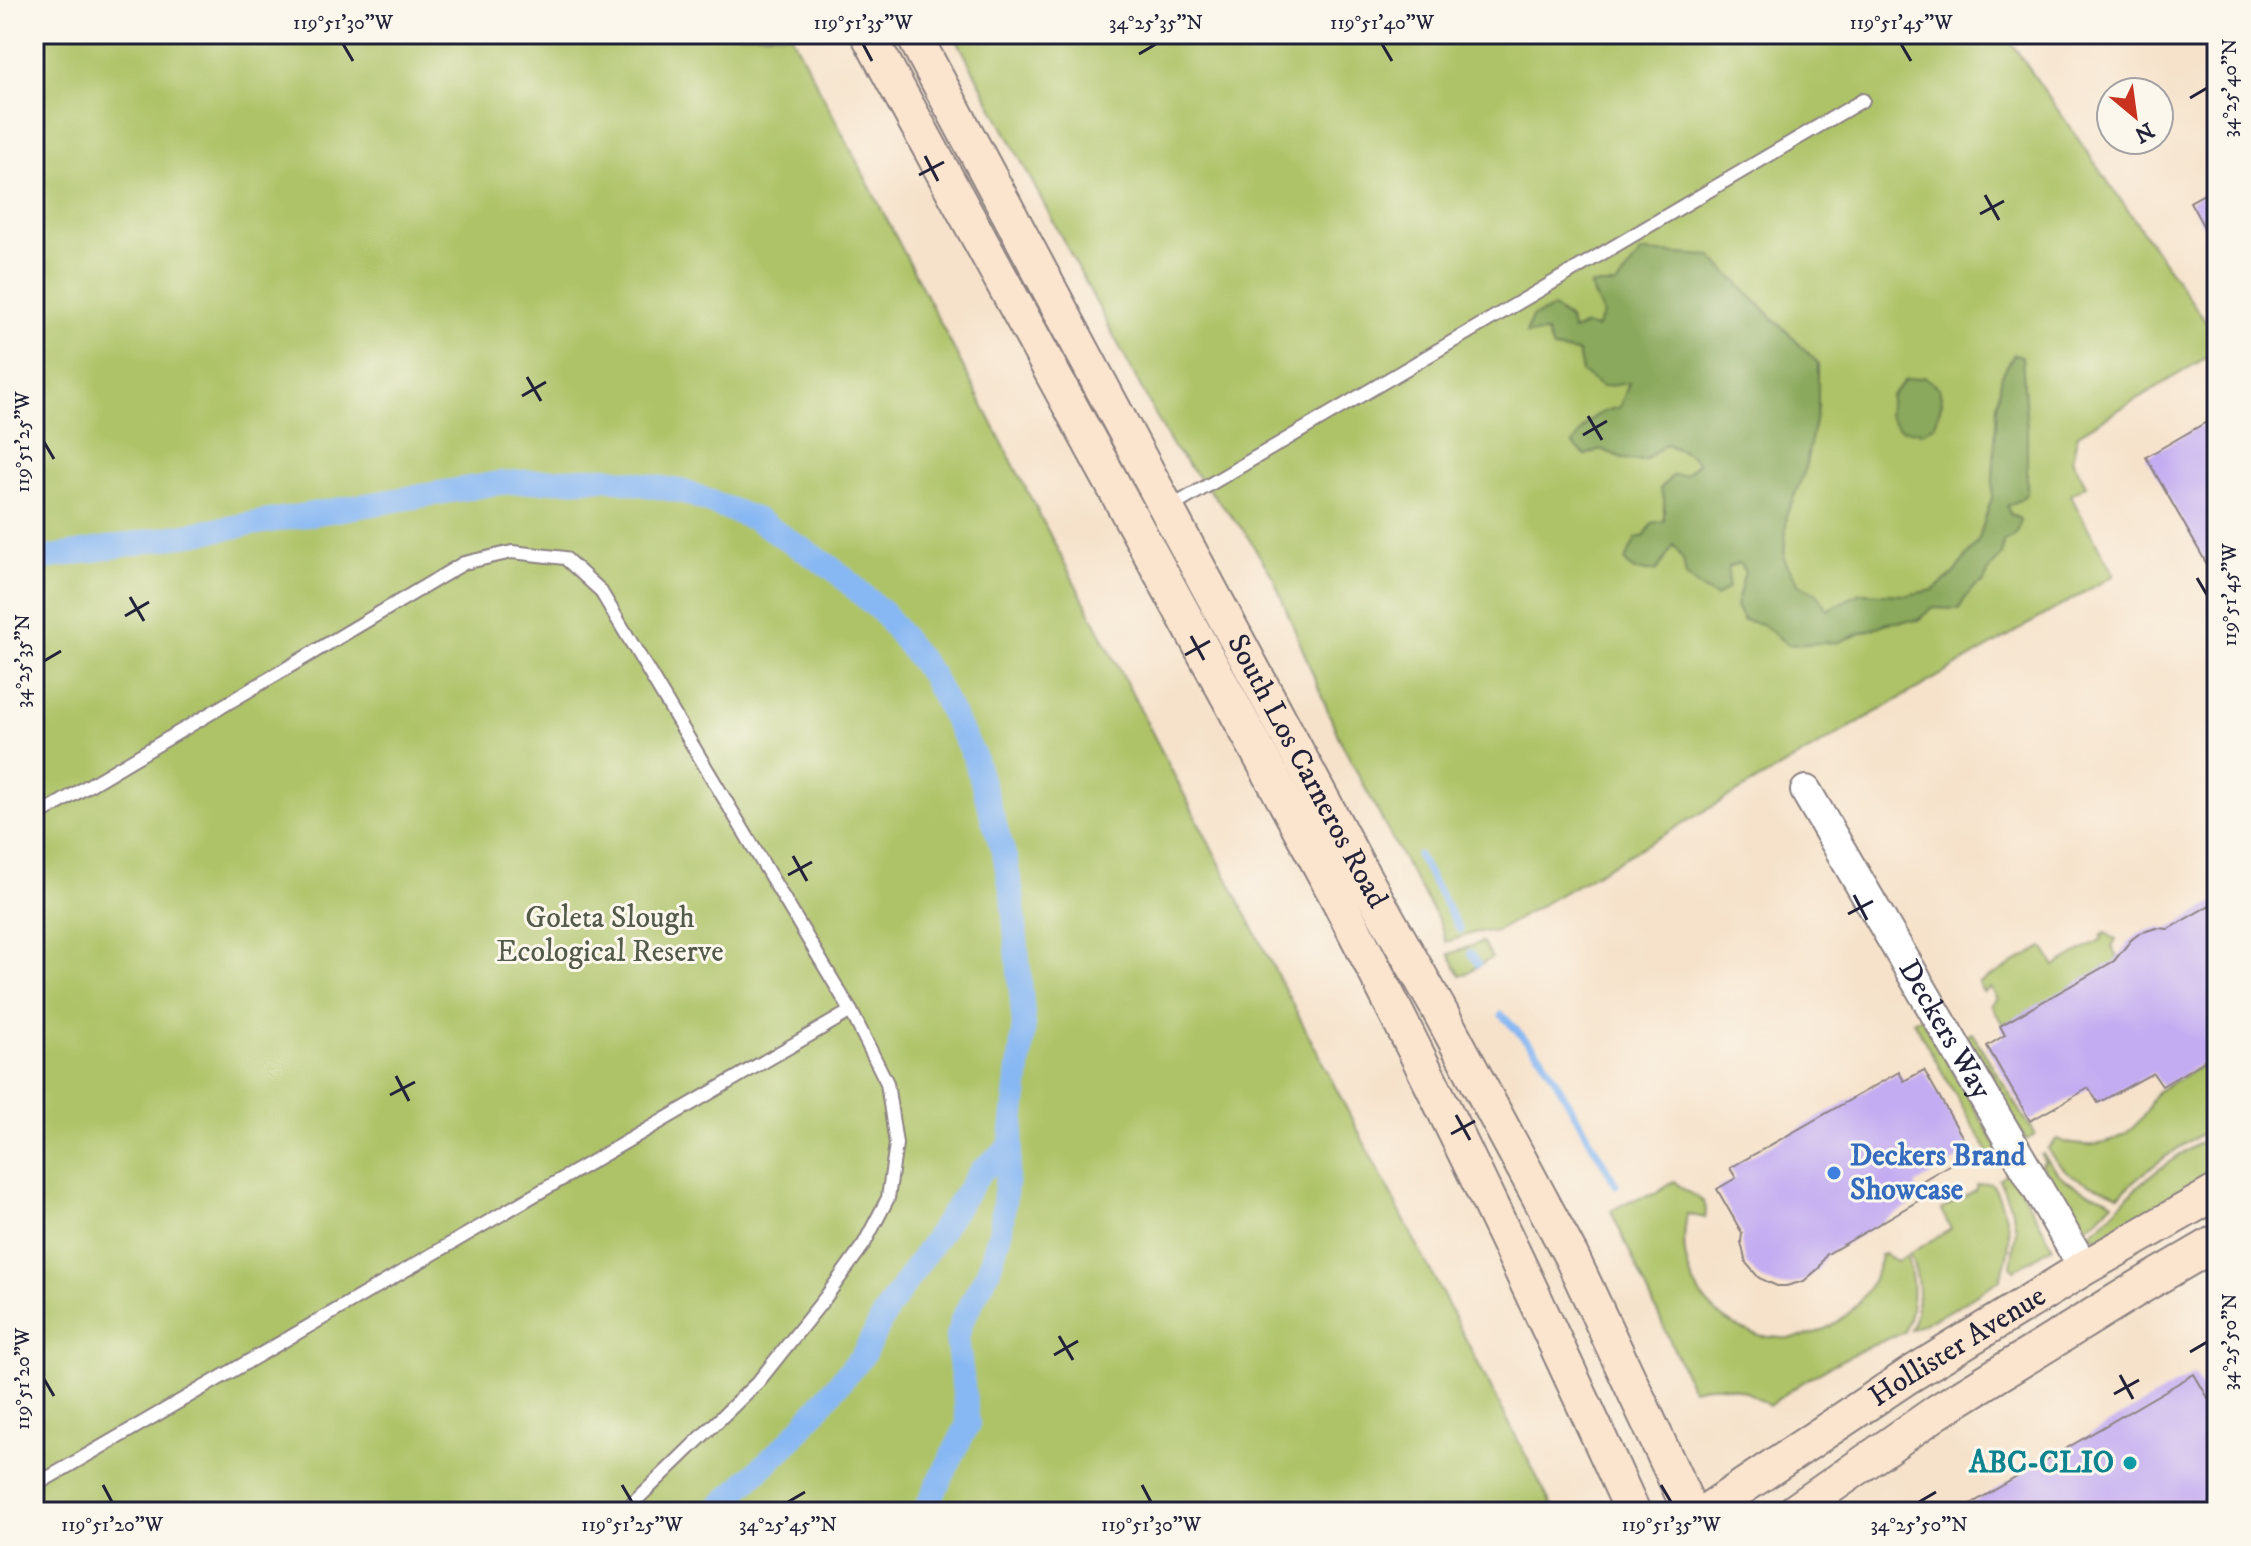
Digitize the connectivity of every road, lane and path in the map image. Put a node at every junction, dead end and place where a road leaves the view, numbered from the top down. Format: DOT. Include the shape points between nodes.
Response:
graph roads {
  1 [pos="868,34"];
  2 [pos="913,34"];
  3 [pos="1863,100"];
  4 [pos="1168,509"];
  5 [pos="1806,791"];
  6 [pos="34,818"];
  7 [pos="851,1011"];
  8 [pos="2217,1192"];
  9 [pos="2217,1242"];
  10 [pos="2084,1268"];
  11 [pos="34,1486"];
  12 [pos="624,1512"];
  13 [pos="1633,1512"];
  14 [pos="1691,1512"];
  15 [pos="1705,1512"];
  16 [pos="1794,1512"];
  1 -- 13 [label="main road, South Los Carneros Road" via="1364,947 1529,1284"];
  2 -- 4 [label="main road, South Los Carneros Road"];
  3 -- 4 [label="lane"];
  4 -- 14 [label="main road, South Los Carneros Road" via="1571,1256"];
  5 -- 10 [label="street, Deckers Way"];
  6 -- 7 [label="lane" via="464,563 512,552 565,558 600,590"];
  7 -- 11 [label="lane"];
  7 -- 12 [label="lane" via="887,1083 896,1144 888,1198 864,1244 758,1382"];
  8 -- 10 [label="main road, Hollister Avenue"];
  9 -- 16 [label="main road, Hollister Avenue" via="1937,1412"];
  10 -- 15 [label="main road, Hollister Avenue" via="1908,1376"];
}
